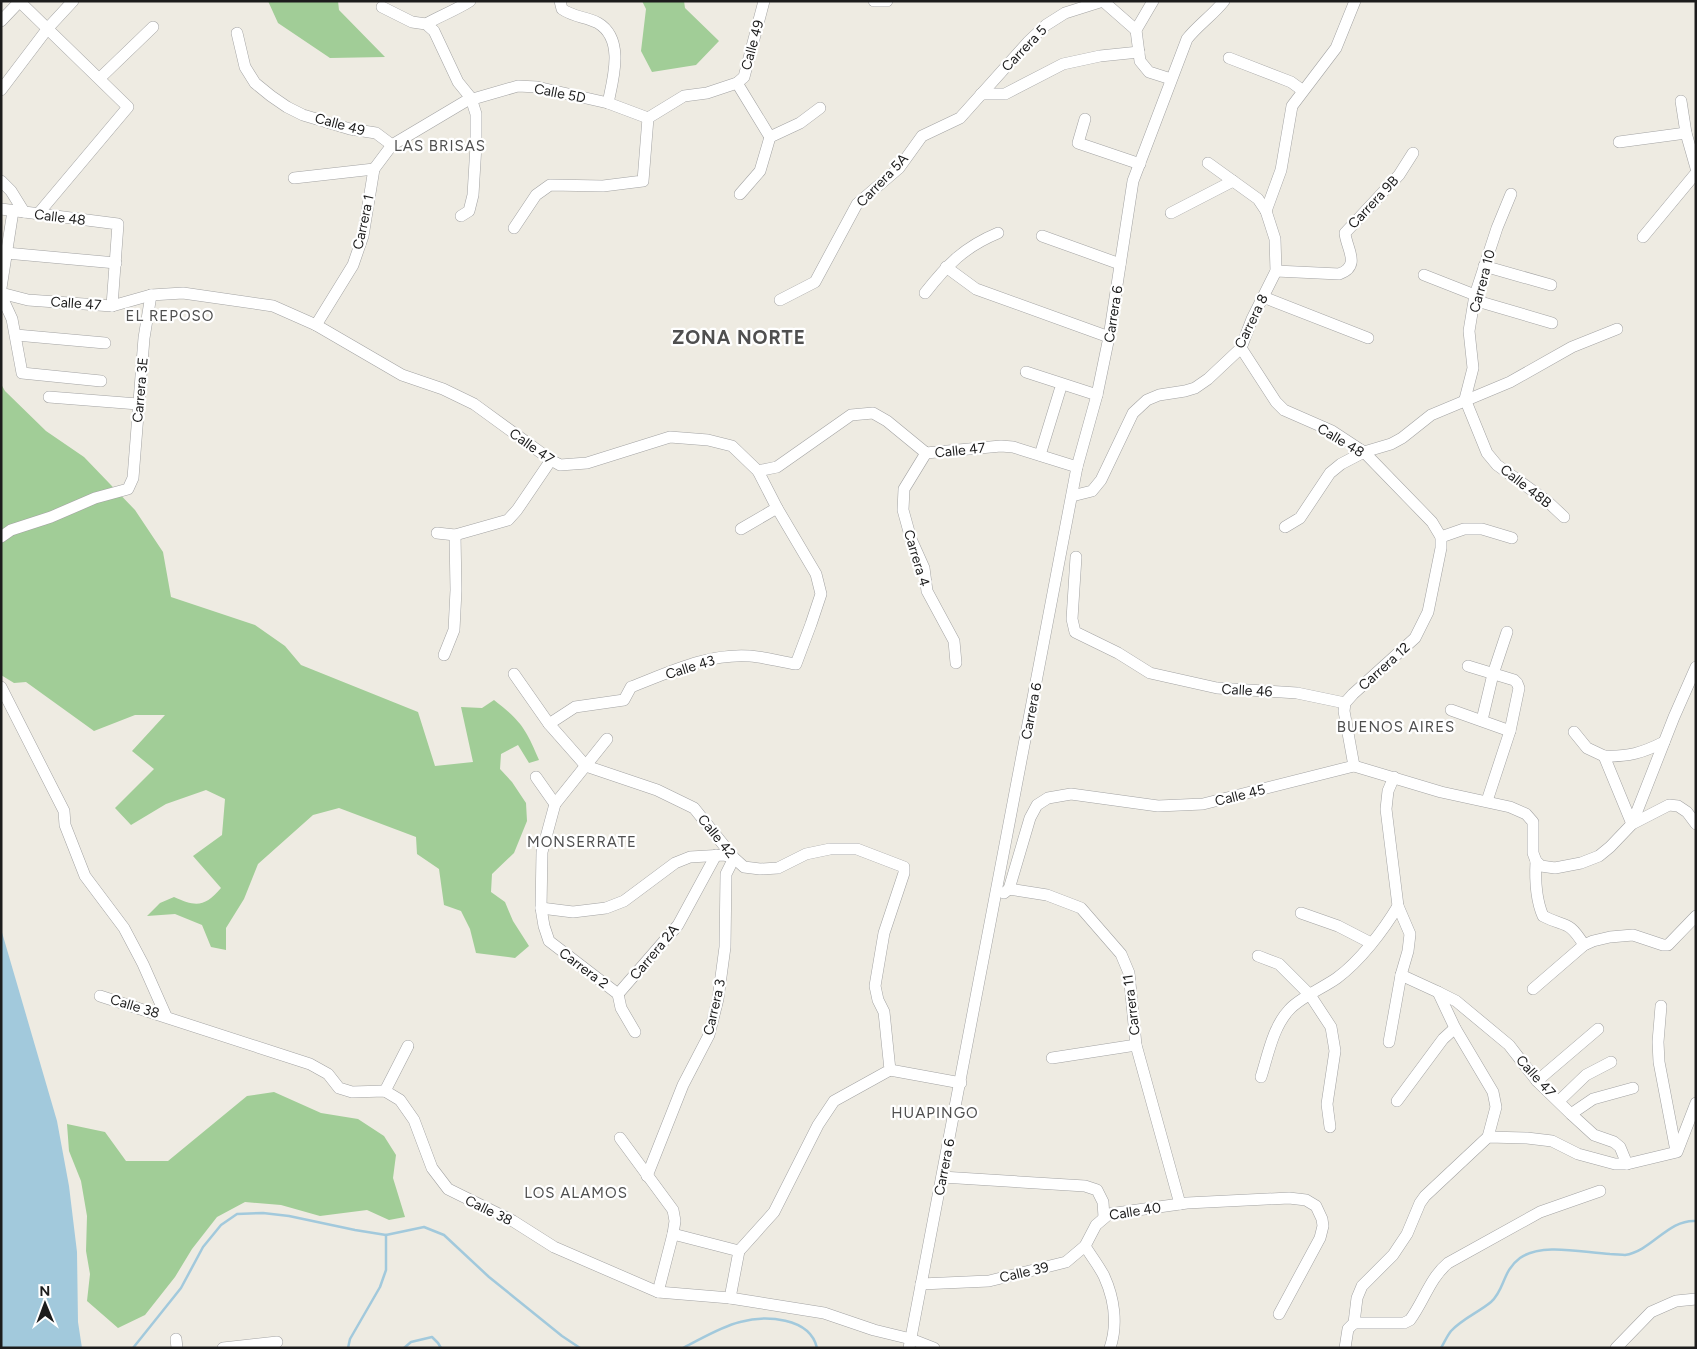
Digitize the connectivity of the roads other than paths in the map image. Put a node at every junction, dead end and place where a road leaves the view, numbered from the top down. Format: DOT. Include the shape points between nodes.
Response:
graph roads {
  1 [pos="20,1"];
  2 [pos="73,1"];
  3 [pos="470,1"];
  4 [pos="560,1"];
  5 [pos="764,1"];
  6 [pos="1103,1"];
  7 [pos="1154,1"];
  8 [pos="1224,1"];
  9 [pos="1355,1"];
  10 [pos="382,7"];
  11 [pos="1,21"];
  12 [pos="426,24"];
  13 [pos="153,27"];
  14 [pos="48,28"];
  15 [pos="1136,30"];
  16 [pos="237,33"];
  17 [pos="1139,52"];
  18 [pos="1229,58"];
  19 [pos="100,78"];
  20 [pos="1171,79"];
  21 [pos="737,83"];
  22 [pos="1,90"];
  23 [pos="1302,90"];
  24 [pos="981,94"];
  25 [pos="471,98"];
  26 [pos="1681,101"];
  27 [pos="608,103"];
  28 [pos="820,108"];
  29 [pos="648,118"];
  30 [pos="1085,119"];
  31 [pos="1686,133"];
  32 [pos="770,136"];
  33 [pos="1619,142"];
  34 [pos="392,145"];
  35 [pos="1413,153"];
  36 [pos="1208,163"];
  37 [pos="1140,164"];
  38 [pos="1696,168"];
  39 [pos="374,169"];
  40 [pos="1696,173"];
  41 [pos="294,178"];
  42 [pos="1,180"];
  43 [pos="1233,181"];
  44 [pos="740,194"];
  45 [pos="1511,194"];
  46 [pos="13,211"];
  47 [pos="1266,211"];
  48 [pos="1171,213"];
  49 [pos="38,214"];
  50 [pos="461,216"];
  51 [pos="514,228"];
  52 [pos="998,233"];
  53 [pos="1042,236"];
  54 [pos="1642,237"];
  55 [pos="6,254"];
  56 [pos="116,263"];
  57 [pos="1120,264"];
  58 [pos="1484,266"];
  59 [pos="946,267"];
  60 [pos="1276,271"];
  61 [pos="1424,275"];
  62 [pos="1551,285"];
  63 [pos="1,288"];
  64 [pos="925,293"];
  65 [pos="1,294"];
  66 [pos="151,295"];
  67 [pos="1475,295"];
  68 [pos="1263,297"];
  69 [pos="780,300"];
  70 [pos="112,306"];
  71 [pos="1552,323"];
  72 [pos="316,325"];
  73 [pos="1617,329"];
  74 [pos="16,335"];
  75 [pos="1110,337"];
  76 [pos="1368,338"];
  77 [pos="105,343"];
  78 [pos="1241,348"];
  79 [pos="1026,372"];
  80 [pos="101,381"];
  81 [pos="1060,390"];
  82 [pos="1097,395"];
  83 [pos="49,397"];
  84 [pos="1465,399"];
  85 [pos="138,404"];
  86 [pos="1364,452"];
  87 [pos="926,453"];
  88 [pos="1040,455"];
  89 [pos="551,460"];
  90 [pos="1077,467"];
  91 [pos="758,471"];
  92 [pos="1072,496"];
  93 [pos="777,508"];
  94 [pos="1564,517"];
  95 [pos="1285,527"];
  96 [pos="741,529"];
  97 [pos="438,533"];
  98 [pos="455,536"];
  99 [pos="1,537"];
  100 [pos="1441,537"];
  101 [pos="1512,538"];
  102 [pos="1076,557"];
  103 [pos="1507,632"];
  104 [pos="444,655"];
  105 [pos="956,663"];
  106 [pos="1468,666"];
  107 [pos="1696,667"];
  108 [pos="514,674"];
  109 [pos="1493,674"];
  110 [pos="1,687"];
  111 [pos="1346,703"];
  112 [pos="1451,710"];
  113 [pos="1482,720"];
  114 [pos="549,724"];
  115 [pos="1510,731"];
  116 [pos="1574,732"];
  117 [pos="607,739"];
  118 [pos="1664,742"];
  119 [pos="1604,756"];
  120 [pos="586,766"];
  121 [pos="1354,766"];
  122 [pos="536,777"];
  123 [pos="1394,777"];
  124 [pos="1487,801"];
  125 [pos="555,804"];
  126 [pos="1632,824"];
  127 [pos="1696,824"];
  128 [pos="716,855"];
  129 [pos="734,858"];
  130 [pos="1536,861"];
  131 [pos="1009,890"];
  132 [pos="995,899"];
  133 [pos="1398,906"];
  134 [pos="541,908"];
  135 [pos="1301,913"];
  136 [pos="1696,916"];
  137 [pos="1371,943"];
  138 [pos="1584,945"];
  139 [pos="1258,956"];
  140 [pos="1400,975"];
  141 [pos="1533,989"];
  142 [pos="1438,992"];
  143 [pos="618,994"];
  144 [pos="1310,995"];
  145 [pos="100,996"];
  146 [pos="1661,1006"];
  147 [pos="166,1016"];
  148 [pos="1456,1028"];
  149 [pos="1598,1029"];
  150 [pos="635,1032"];
  151 [pos="1389,1042"];
  152 [pos="1136,1045"];
  153 [pos="408,1046"];
  154 [pos="1052,1058"];
  155 [pos="1611,1062"];
  156 [pos="890,1070"];
  157 [pos="1261,1076"];
  158 [pos="1537,1080"];
  159 [pos="961,1083"];
  160 [pos="1633,1088"];
  161 [pos="385,1091"];
  162 [pos="1559,1100"];
  163 [pos="1397,1101"];
  164 [pos="1696,1104"];
  165 [pos="1571,1114"];
  166 [pos="1330,1126"];
  167 [pos="1488,1137"];
  168 [pos="620,1138"];
  169 [pos="1676,1152"];
  170 [pos="1627,1164"];
  171 [pos="647,1176"];
  172 [pos="942,1177"];
  173 [pos="1600,1191"];
  174 [pos="1180,1204"];
  175 [pos="1104,1217"];
  176 [pos="673,1234"];
  177 [pos="1085,1246"];
  178 [pos="739,1251"];
  179 [pos="921,1284"];
  180 [pos="658,1292"];
  181 [pos="730,1298"];
  182 [pos="1696,1299"];
  183 [pos="1279,1314"];
  184 [pos="1354,1324"];
  185 [pos="277,1342"];
  186 [pos="910,1344"];
  187 [pos="223,1348"];
  188 [pos="934,1348"];
  189 [pos="1110,1348"];
  190 [pos="1345,1348"];
  191 [pos="1616,1348"];
  1 -- 11 [label="street"];
  1 -- 14 [label="street"];
  2 -- 14 [label="street"];
  3 -- 12 [label="street"];
  4 -- 27 [label="street" via="562,9 596,22 613,40 614,70"];
  5 -- 21 [label="street, Calle 49" via="744,77"];
  6 -- 15 [label="street"];
  6 -- 24 [label="street, Carrera 5" via="1065,13 1046,25"];
  7 -- 15 [label="street"];
  8 -- 20 [label="street, Carrera 6" via="1187,39"];
  9 -- 23 [label="street" via="1336,48"];
  10 -- 12 [label="street" via="412,22"];
  12 -- 25 [label="street" via="434,31 458,82"];
  13 -- 19 [label="street"];
  14 -- 19 [label="street"];
  14 -- 22 [label="street"];
  15 -- 17 [label="street"];
  16 -- 34 [label="street, Calle 49" via="245,67 255,83 271,96 303,115 376,133"];
  17 -- 20 [label="street" via="1140,61 1148,72"];
  17 -- 24 [label="street, Carrera 5" via="1064,64 1005,94"];
  18 -- 23 [label="street" via="1291,82"];
  19 -- 49 [label="street" via="128,107"];
  20 -- 37 [label="street, Carrera 6"];
  21 -- 29 [label="street" via="707,93 684,96"];
  21 -- 32 [label="street, Calle 49"];
  23 -- 47 [label="street" via="1292,106 1282,170"];
  24 -- 69 [label="street, Carrera 5A" via="960,118 922,136 898,168 857,204 815,282"];
  25 -- 27 [label="street, Calle 5D" via="518,86 537,87"];
  25 -- 34 [label="street"];
  25 -- 50 [label="street" via="476,114 473,195 468,211"];
  26 -- 31 [label="street"];
  27 -- 29 [label="street, Calle 5D"];
  28 -- 32 [label="street" via="800,123"];
  29 -- 51 [label="street" via="643,181 603,186 550,185 536,195"];
  30 -- 37 [label="street" via="1078,143"];
  31 -- 33 [label="street"];
  31 -- 38 [label="street"];
  32 -- 44 [label="street" via="760,171"];
  34 -- 39 [label="street, Carrera 1"];
  35 -- 60 [label="street, Carrera 9B" via="1398,175 1345,233 1351,252 1346,271 1339,274"];
  36 -- 43 [label="street"];
  37 -- 57 [label="street, Carrera 6" via="1133,181"];
  39 -- 41 [label="street"];
  39 -- 72 [label="street, Carrera 1" via="363,236 353,265"];
  40 -- 54 [label="street"];
  42 -- 46 [label="street" via="18,200"];
  43 -- 47 [label="street" via="1258,199"];
  43 -- 48 [label="street"];
  45 -- 58 [label="street, Carrera 10"];
  46 -- 49 [label="street, Calle 48"];
  46 -- 55 [label="street"];
  47 -- 60 [label="street, Carrera 8" via="1275,240"];
  49 -- 56 [label="street, Calle 48" via="118,224"];
  52 -- 59 [label="street" via="977,242"];
  53 -- 57 [label="street"];
  55 -- 56 [label="street"];
  55 -- 63 [label="street"];
  56 -- 70 [label="street"];
  57 -- 75 [label="street, Carrera 6"];
  58 -- 62 [label="street"];
  58 -- 67 [label="street, Carrera 10"];
  59 -- 64 [label="street"];
  59 -- 75 [label="street" via="976,289"];
  60 -- 68 [label="street, Carrera 8"];
  61 -- 67 [label="street"];
  65 -- 70 [label="street, Calle 47" via="28,300"];
  65 -- 74 [label="street"];
  66 -- 70 [label="street, Calle 47"];
  66 -- 72 [label="street, Calle 47" via="183,293 272,306"];
  66 -- 85 [label="street, Carrera 3E"];
  67 -- 71 [label="street" via="1484,303"];
  67 -- 84 [label="street, Carrera 10" via="1469,332 1473,368"];
  68 -- 76 [label="street"];
  68 -- 78 [label="street, Carrera 8"];
  72 -- 89 [label="street, Calle 47" via="402,375 474,404"];
  73 -- 84 [label="street" via="1572,347 1510,382"];
  74 -- 77 [label="street"];
  74 -- 80 [label="street" via="22,373"];
  75 -- 82 [label="street, Carrera 6"];
  78 -- 86 [label="street, Calle 48" via="1284,410 1332,432"];
  78 -- 92 [label="street, Carrera 8" via="1194,388 1146,400 1133,413 1101,480 1092,491"];
  79 -- 82 [label="street"];
  81 -- 88 [label="street"];
  82 -- 90 [label="street, Carrera 6"];
  83 -- 85 [label="street"];
  84 -- 86 [label="street" via="1430,415 1402,438"];
  84 -- 94 [label="street, Calle 48B" via="1492,459"];
  85 -- 99 [label="street, Carrera 3E" via="133,478 128,489 10,530"];
  86 -- 95 [label="street" via="1330,473 1300,518"];
  86 -- 100 [label="street, Calle 48" via="1432,522"];
  87 -- 88 [label="street, Calle 47" via="1001,446"];
  87 -- 91 [label="street, Calle 47" via="887,421 873,414 851,415 777,466"];
  87 -- 105 [label="street, Carrera 4" via="904,489 903,510 924,568 927,591 954,641"];
  88 -- 90 [label="street, Calle 47"];
  89 -- 91 [label="street, Calle 47" via="560,465 587,463 670,437 732,446"];
  89 -- 98 [label="street" via="508,520"];
  90 -- 92 [label="street, Carrera 6"];
  91 -- 93 [label="street"];
  92 -- 132 [label="street, Carrera 6"];
  93 -- 96 [label="street"];
  93 -- 114 [label="street, Calle 43" via="816,574 821,594 796,664 751,656 723,656 701,661 631,687 624,700 575,707"];
  97 -- 98 [label="street"];
  98 -- 104 [label="street" via="454,630"];
  100 -- 101 [label="street" via="1464,529"];
  100 -- 111 [label="street, Carrera 12" via="1428,612 1415,638"];
  102 -- 111 [label="street, Calle 46" via="1074,632 1150,673 1217,688 1297,693"];
  103 -- 109 [label="street"];
  106 -- 109 [label="street"];
  107 -- 118 [label="street"];
  108 -- 114 [label="street, Calle 42"];
  109 -- 113 [label="street"];
  109 -- 115 [label="street" via="1514,680 1518,686"];
  110 -- 147 [label="street" via="64,810 65,825 85,876 124,928"];
  111 -- 121 [label="street" via="1344,711"];
  112 -- 113 [label="street"];
  113 -- 115 [label="street"];
  114 -- 120 [label="street, Calle 42"];
  115 -- 124 [label="street"];
  116 -- 119 [label="street" via="1588,748"];
  117 -- 120 [label="street, Carrera 2"];
  118 -- 119 [label="street" via="1643,753"];
  118 -- 126 [label="street"];
  119 -- 126 [label="street"];
  120 -- 125 [label="street, Carrera 2"];
  120 -- 129 [label="street, Calle 42" via="657,790 694,808"];
  121 -- 123 [label="street, Calle 45"];
  121 -- 131 [label="street, Calle 45" via="1203,804 1158,806 1071,794 1048,798 1037,805 1030,818"];
  122 -- 125 [label="street"];
  123 -- 124 [label="street, Calle 45" via="1441,792"];
  123 -- 133 [label="street" via="1386,809"];
  124 -- 130 [label="street, Calle 45" via="1526,814 1532,822"];
  125 -- 134 [label="street, Carrera 2" via="542,852"];
  126 -- 127 [label="street" via="1669,804 1687,812"];
  126 -- 130 [label="street" via="1599,856 1581,864 1555,868 1541,866"];
  128 -- 129 [label="street"];
  128 -- 134 [label="street" via="690,857 676,863 624,901 606,908 573,912"];
  128 -- 143 [label="street, Carrera 2A" via="678,925"];
  129 -- 156 [label="street, Calle 42" via="744,867 778,868 806,854 830,849 858,849 904,867 884,933 875,986 884,1012"];
  129 -- 171 [label="street, Carrera 3" via="726,874 725,947 709,1035 683,1085"];
  130 -- 138 [label="street" via="1535,876 1543,916 1567,924 1576,931"];
  131 -- 132 [label="street"];
  131 -- 152 [label="street, Carrera 11" via="1048,894 1081,908 1122,954 1129,973"];
  132 -- 159 [label="street, Carrera 6"];
  133 -- 137 [label="street"];
  133 -- 140 [label="street" via="1410,934"];
  134 -- 143 [label="street, Carrera 2" via="550,941"];
  135 -- 137 [label="street" via="1338,926"];
  136 -- 138 [label="street" via="1668,945 1633,935 1610,937"];
  137 -- 144 [label="street" via="1338,977"];
  138 -- 141 [label="street"];
  139 -- 144 [label="street" via="1279,964"];
  140 -- 142 [label="street, Calle 47"];
  140 -- 151 [label="street"];
  142 -- 148 [label="street"];
  142 -- 158 [label="street, Calle 47" via="1456,1001 1509,1045"];
  143 -- 150 [label="street, Carrera 2" via="621,1008"];
  144 -- 157 [label="street" via="1289,1010 1277,1029"];
  144 -- 166 [label="street" via="1331,1027 1336,1051 1327,1104"];
  145 -- 147 [label="street, Calle 38"];
  146 -- 169 [label="street" via="1659,1062"];
  147 -- 161 [label="street, Calle 38" via="310,1064 328,1074 339,1088 352,1092"];
  148 -- 163 [label="street" via="1443,1039"];
  148 -- 167 [label="street" via="1496,1100"];
  149 -- 158 [label="street"];
  152 -- 154 [label="street"];
  152 -- 174 [label="street, Carrera 11"];
  153 -- 161 [label="street"];
  155 -- 162 [label="street" via="1586,1075"];
  156 -- 159 [label="street"];
  156 -- 178 [label="street" via="834,1101 818,1124 774,1212"];
  158 -- 162 [label="street, Calle 47"];
  159 -- 172 [label="street, Carrera 6"];
  160 -- 165 [label="street" via="1593,1099"];
  161 -- 180 [label="street, Calle 38" via="400,1100 414,1120 432,1168 448,1189 513,1221 554,1248"];
  162 -- 165 [label="street, Calle 47"];
  164 -- 169 [label="street"];
  165 -- 170 [label="street, Calle 47" via="1594,1135 1620,1147"];
  167 -- 170 [label="street" via="1552,1142 1615,1164"];
  167 -- 184 [label="street" via="1425,1196 1393,1255 1362,1286"];
  168 -- 171 [label="street"];
  169 -- 170 [label="street"];
  171 -- 176 [label="street" via="673,1210"];
  172 -- 175 [label="street, Calle 40" via="1085,1186 1096,1190 1103,1202"];
  172 -- 179 [label="street, Carrera 6"];
  173 -- 184 [label="street" via="1540,1212 1448,1263 1440,1269 1410,1320 1404,1323"];
  174 -- 175 [label="street, Calle 40"];
  174 -- 183 [label="street, Calle 40" via="1289,1198 1306,1200 1316,1206 1323,1226 1320,1238"];
  175 -- 177 [label="street, Calle 39" via="1096,1224"];
  176 -- 178 [label="street"];
  176 -- 180 [label="street"];
  177 -- 179 [label="street, Calle 39" via="1066,1262 989,1281"];
  177 -- 189 [label="street" via="1104,1276 1114,1313"];
  178 -- 181 [label="street"];
  179 -- 186 [label="street, Carrera 6"];
  180 -- 181 [label="street, Calle 38"];
  181 -- 186 [label="street, Calle 38" via="824,1313"];
  182 -- 191 [label="street" via="1676,1301 1651,1312"];
  184 -- 190 [label="street" via="1348,1330"];
  185 -- 187 [label="street"];
  186 -- 188 [label="street, Calle 38"];
}
